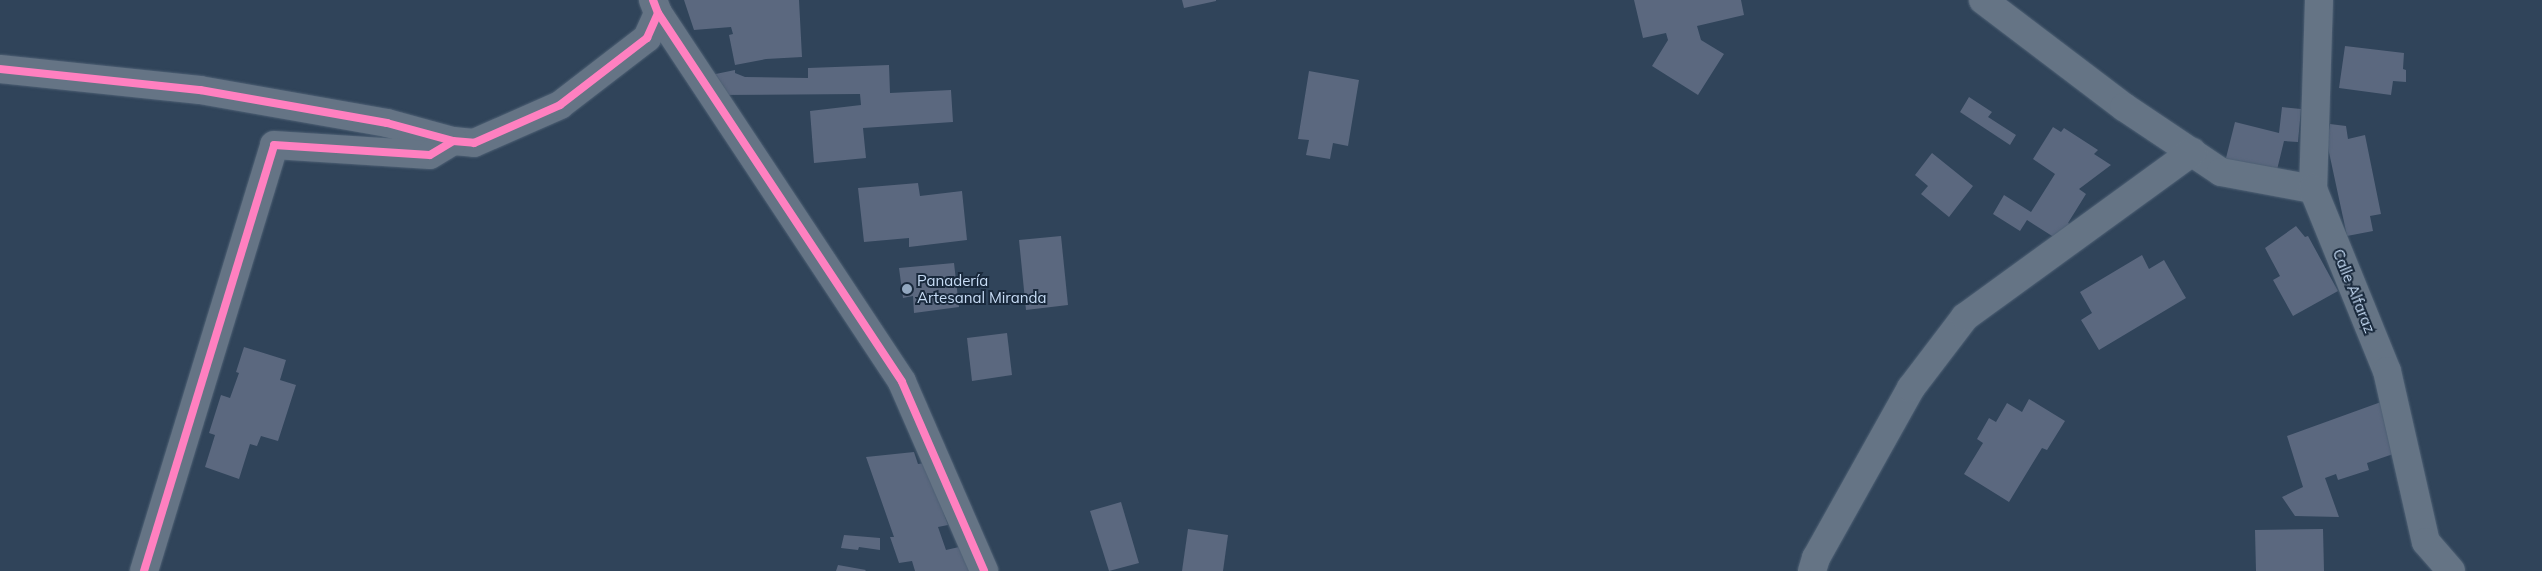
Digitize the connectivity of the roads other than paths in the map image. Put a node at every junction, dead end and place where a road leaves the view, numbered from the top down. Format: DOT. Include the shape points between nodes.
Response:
graph roads {
  1 [pos="1982,0"];
  2 [pos="2319,0"];
  3 [pos="656,6"];
  4 [pos="0,69"];
  5 [pos="453,141"];
  6 [pos="2192,152"];
  7 [pos="2313,189"];
  8 [pos="144,571"];
  9 [pos="984,571"];
  10 [pos="1812,571"];
  11 [pos="2451,571"];
  1 -- 6 [label="street" via="2124,107"];
  2 -- 7 [label="street, Calle Alfaraz"];
  3 -- 5 [label="street" via="647,38 560,105 474,143"];
  3 -- 9 [label="street" via="902,382"];
  4 -- 5 [label="street" via="200,90 388,123"];
  5 -- 8 [label="street" via="430,155 274,145"];
  6 -- 7 [label="street" via="2221,172"];
  6 -- 10 [label="street" via="1965,317 1911,388 1816,558"];
  7 -- 11 [label="street, Calle Alfaraz" via="2387,371 2426,542"];
}
